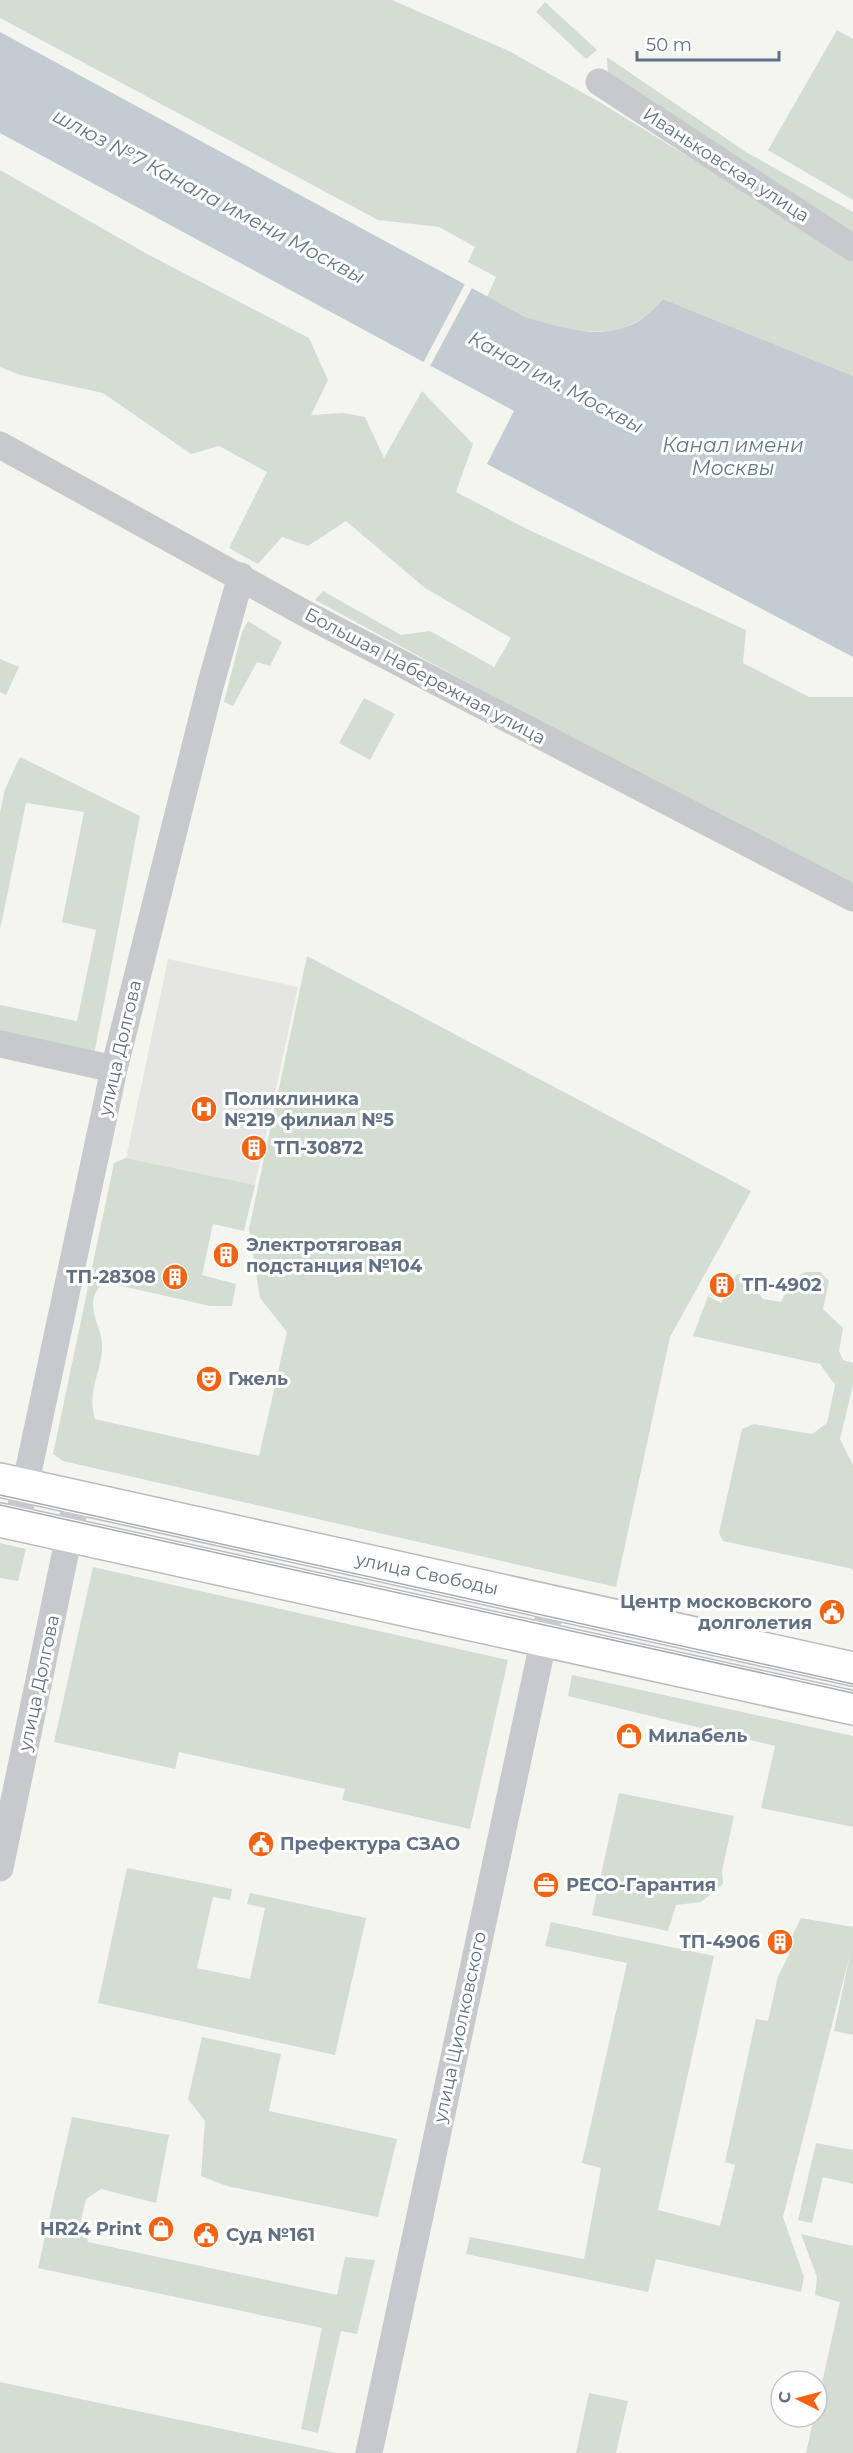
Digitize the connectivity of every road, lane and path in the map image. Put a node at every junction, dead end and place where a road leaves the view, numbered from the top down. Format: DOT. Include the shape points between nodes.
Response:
graph roads {
  1 [pos="599,81"];
  2 [pos="853,248"];
  3 [pos="0,445"];
  4 [pos="241,576"];
  5 [pos="853,898"];
  6 [pos="0,1044"];
  7 [pos="114,1069"];
  8 [pos="12,1483"];
  9 [pos="77,1497"];
  10 [pos="8,1522"];
  11 [pos="70,1535"];
  12 [pos="552,1601"];
  13 [pos="544,1640"];
  14 [pos="853,1669"];
  15 [pos="853,1708"];
  16 [pos="0,1868"];
  17 [pos="369,2453"];
  1 -- 2 [label="street, Иваньковская улица"];
  3 -- 4 [label="street, Большая Набережная улица"];
  4 -- 5 [label="street, Большая Набережная улица" via="316,619"];
  4 -- 7 [label="street, улица Долгова"];
  6 -- 7 [label="street"];
  7 -- 8 [label="street, улица Долгова"];
  8 -- 9 [label="main road, улица Свободы"];
  8 -- 10 [label="street, улица Долгова"];
  9 -- 11 [label="street, улица Долгова"];
  9 -- 12 [label="main road, улица Свободы"];
  10 -- 11 [label="main road"];
  11 -- 13 [label="main road"];
  11 -- 16 [label="street, улица Долгова"];
  12 -- 13 [label="street, улица Циолковского"];
  12 -- 14 [label="main road, улица Свободы"];
  13 -- 15 [label="main road"];
  13 -- 17 [label="street, улица Циолковского"];
}
